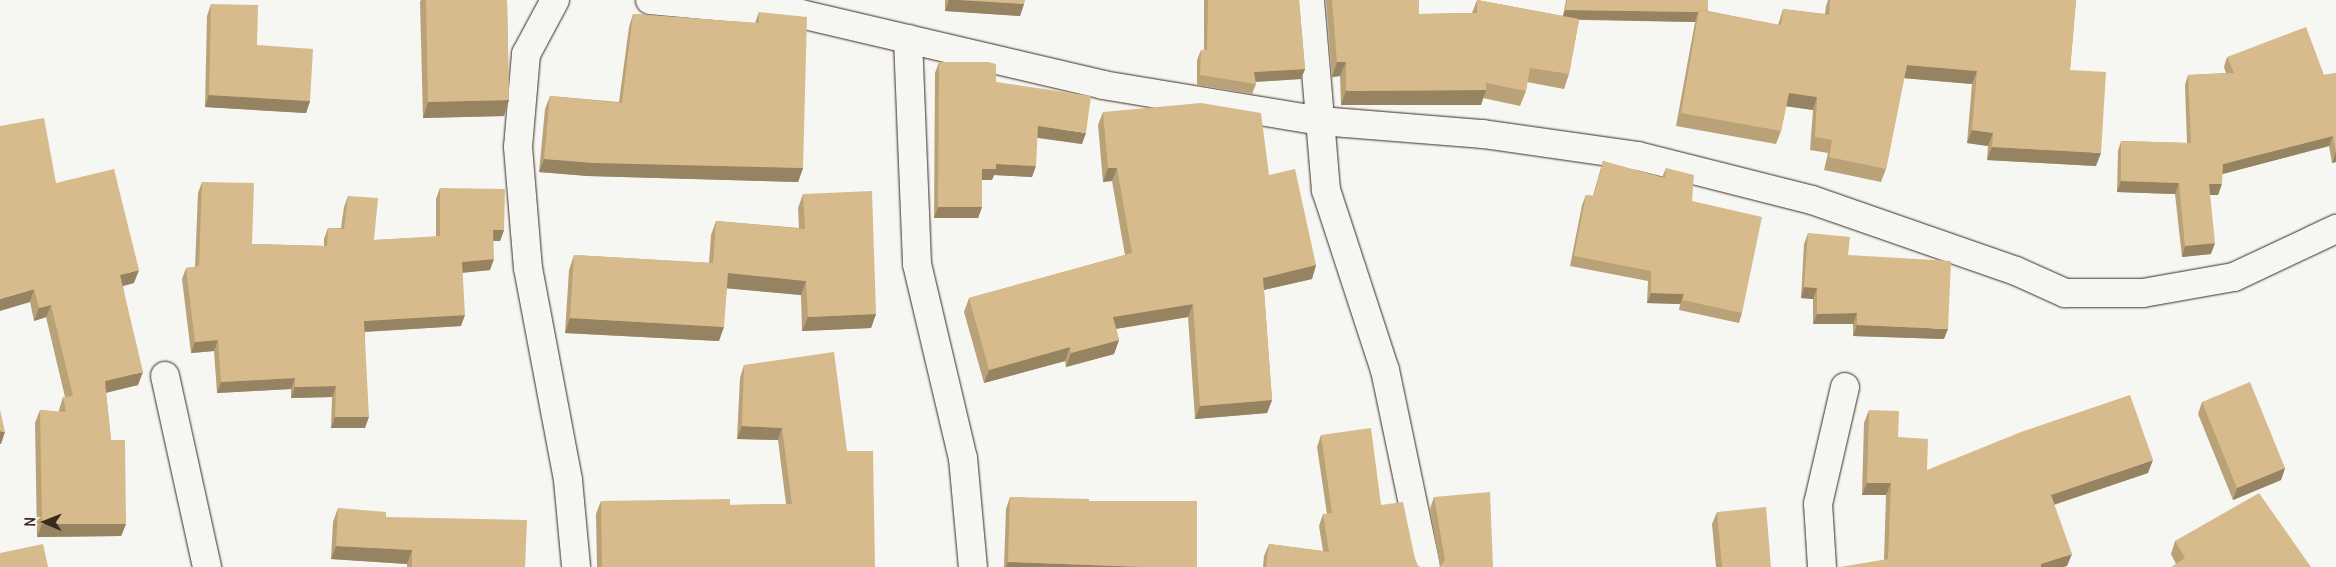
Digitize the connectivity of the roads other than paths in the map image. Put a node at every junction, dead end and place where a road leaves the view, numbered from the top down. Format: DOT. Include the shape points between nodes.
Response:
graph roads {
  1 [pos="555,0"];
  2 [pos="650,0"];
  3 [pos="1310,0"];
  4 [pos="908,39"];
  5 [pos="1320,121"];
  6 [pos="2336,229"];
  7 [pos="165,376"];
  8 [pos="1844,387"];
  9 [pos="207,567"];
  10 [pos="576,567"];
  11 [pos="973,567"];
  12 [pos="1426,567"];
  13 [pos="1822,567"];
  1 -- 10 [label="street" via="526,54 518,147 528,268 568,480"];
  2 -- 4 [label="street" via="801,14"];
  3 -- 5 [label="street"];
  4 -- 5 [label="street" via="1103,85"];
  4 -- 11 [label="street" via="917,264 963,458"];
  5 -- 6 [label="street" via="1483,134 1638,156 1812,200 2016,271 2065,293 2143,293 2234,277"];
  5 -- 12 [label="street" via="1326,190 1385,370"];
  7 -- 9 [label="street"];
  8 -- 13 [label="street" via="1818,504"];
}
